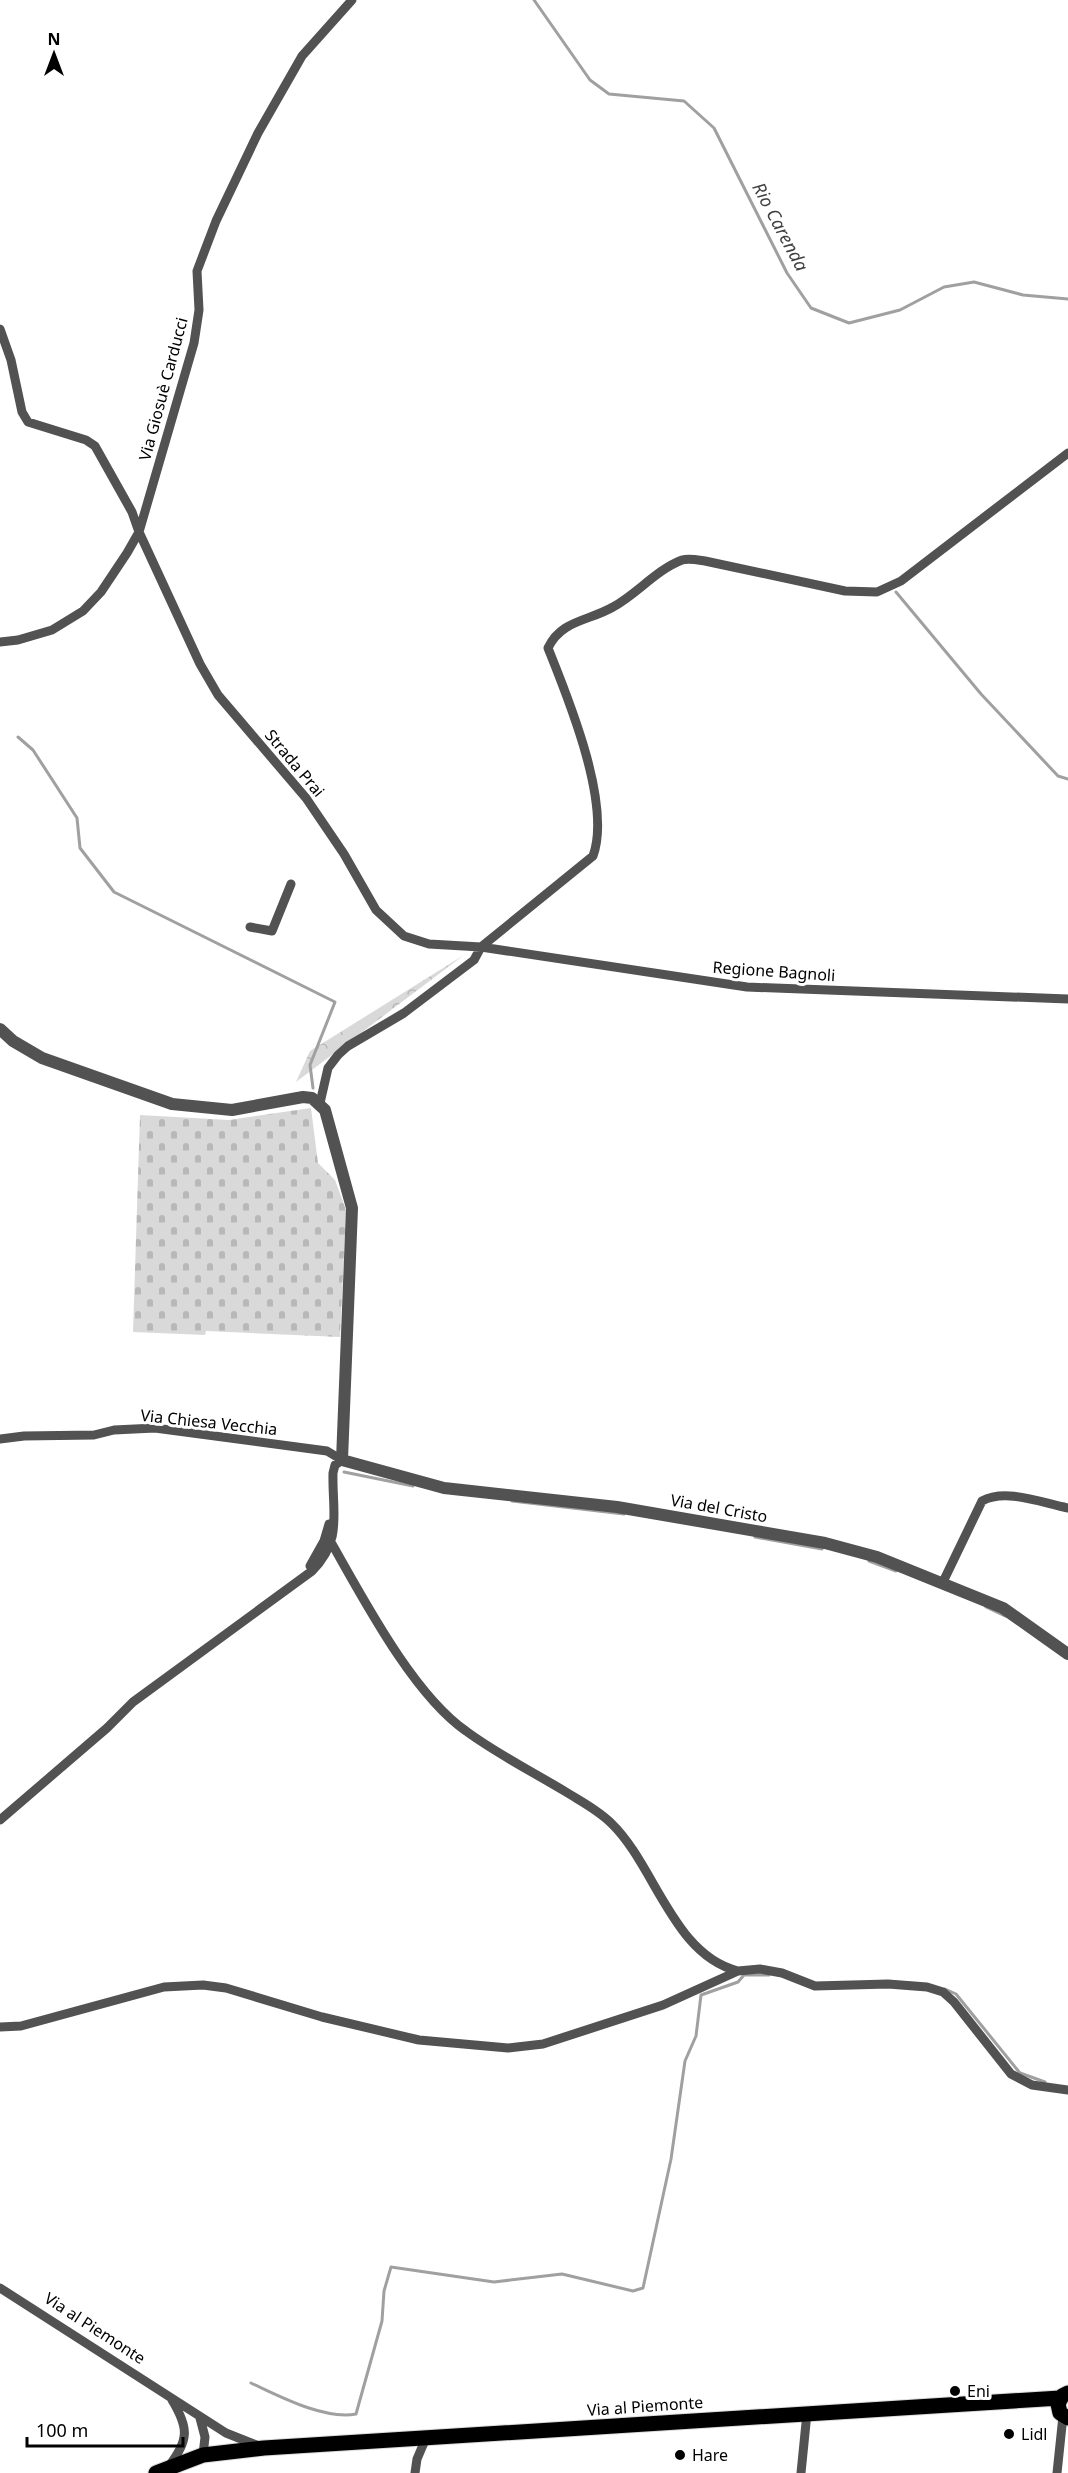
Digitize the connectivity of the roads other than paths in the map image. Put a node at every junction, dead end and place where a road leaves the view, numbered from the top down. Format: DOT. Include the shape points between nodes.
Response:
graph roads {
  1 [pos="352,0"];
  2 [pos="0,329"];
  3 [pos="1068,453"];
  4 [pos="139,532"];
  5 [pos="0,642"];
  6 [pos="291,884"];
  7 [pos="250,927"];
  8 [pos="481,947"];
  9 [pos="1068,999"];
  10 [pos="0,1029"];
  11 [pos="320,1103"];
  12 [pos="0,1439"];
  13 [pos="342,1460"];
  14 [pos="332,1505"];
  15 [pos="1068,1508"];
  16 [pos="332,1544"];
  17 [pos="302,1578"];
  18 [pos="942,1584"];
  19 [pos="1068,1654"];
  20 [pos="0,1820"];
  21 [pos="738,1971"];
  22 [pos="0,2027"];
  23 [pos="1068,2091"];
  24 [pos="0,2288"];
  25 [pos="171,2398"];
  26 [pos="1064,2410"];
  27 [pos="807,2413"];
  28 [pos="199,2416"];
  29 [pos="426,2438"];
  30 [pos="264,2448"];
  31 [pos="203,2455"];
  32 [pos="163,2470"];
  33 [pos="415,2473"];
  34 [pos="801,2473"];
  35 [pos="1057,2473"];
  1 -- 4 [label="street, Via Giosuè Carducci" via="302,56 258,133 216,221 197,271 199,310 194,343"];
  2 -- 4 [label="street, Strada Prai" via="24,418 35,426 87,440 95,446"];
  3 -- 8 [label="street" via="902,581 877,592 845,591 685,559 611,609 568,624 554,636 548,648 580,729 599,839 593,856"];
  4 -- 5 [label="street, Via Giosuè Carducci" via="101,592 83,611 52,630"];
  4 -- 8 [label="street, Strada Prai" via="218,695 306,798 376,910 404,936 429,944"];
  6 -- 7 [label="street" via="272,931"];
  8 -- 9 [label="street, Regione Bagnoli" via="747,987"];
  8 -- 11 [label="street" via="474,960 404,1013 338,1055 328,1068"];
  10 -- 11 [label="street" via="42,1058 172,1104 232,1110 303,1097"];
  11 -- 13 [label="street" via="328,1118 352,1208"];
  12 -- 13 [label="street, Via Chiesa Vecchia" via="154,1428 327,1451"];
  13 -- 14 [label="street" via="333,1473"];
  13 -- 18 [label="street, Via del Cristo" via="444,1488 617,1507 825,1544 877,1557"];
  14 -- 16 [label="street"];
  14 -- 17 [label="street" via="324,1541"];
  15 -- 18 [label="street" via="993,1495 982,1501"];
  16 -- 17 [label="street" via="324,1559"];
  16 -- 21 [label="street" via="427,1695 465,1730 602,1814 631,1847 687,1935 721,1966"];
  17 -- 20 [label="street" via="133,1702"];
  18 -- 19 [label="street, Via del Cristo" via="1003,1608"];
  21 -- 22 [label="street" via="663,2005 543,2044 508,2048 419,2040 322,2017 226,1988 203,1986 164,1987 65,2016"];
  21 -- 23 [label="street" via="760,1968 815,1986 888,1984 943,1992 1011,2074 1032,2085"];
  24 -- 25 [label="street, Via al Piemonte"];
  25 -- 28 [label="street, Via al Piemonte"];
  25 -- 32 [label="street, Via al Piemonte" via="183,2417 185,2435 182,2448"];
  26 -- 27 [label="main road, Via al Piemonte" via="1028,2399"];
  26 -- 35 [label="street"];
  27 -- 29 [label="main road, Via al Piemonte"];
  27 -- 34 [label="street"];
  28 -- 30 [label="street, Via al Piemonte" via="226,2433"];
  28 -- 31 [label="street" via="204,2425"];
  29 -- 30 [label="main road, Via al Piemonte"];
  29 -- 33 [label="street"];
  30 -- 31 [label="main road, Via al Piemonte"];
  31 -- 32 [label="main road, Via al Piemonte"];
}
